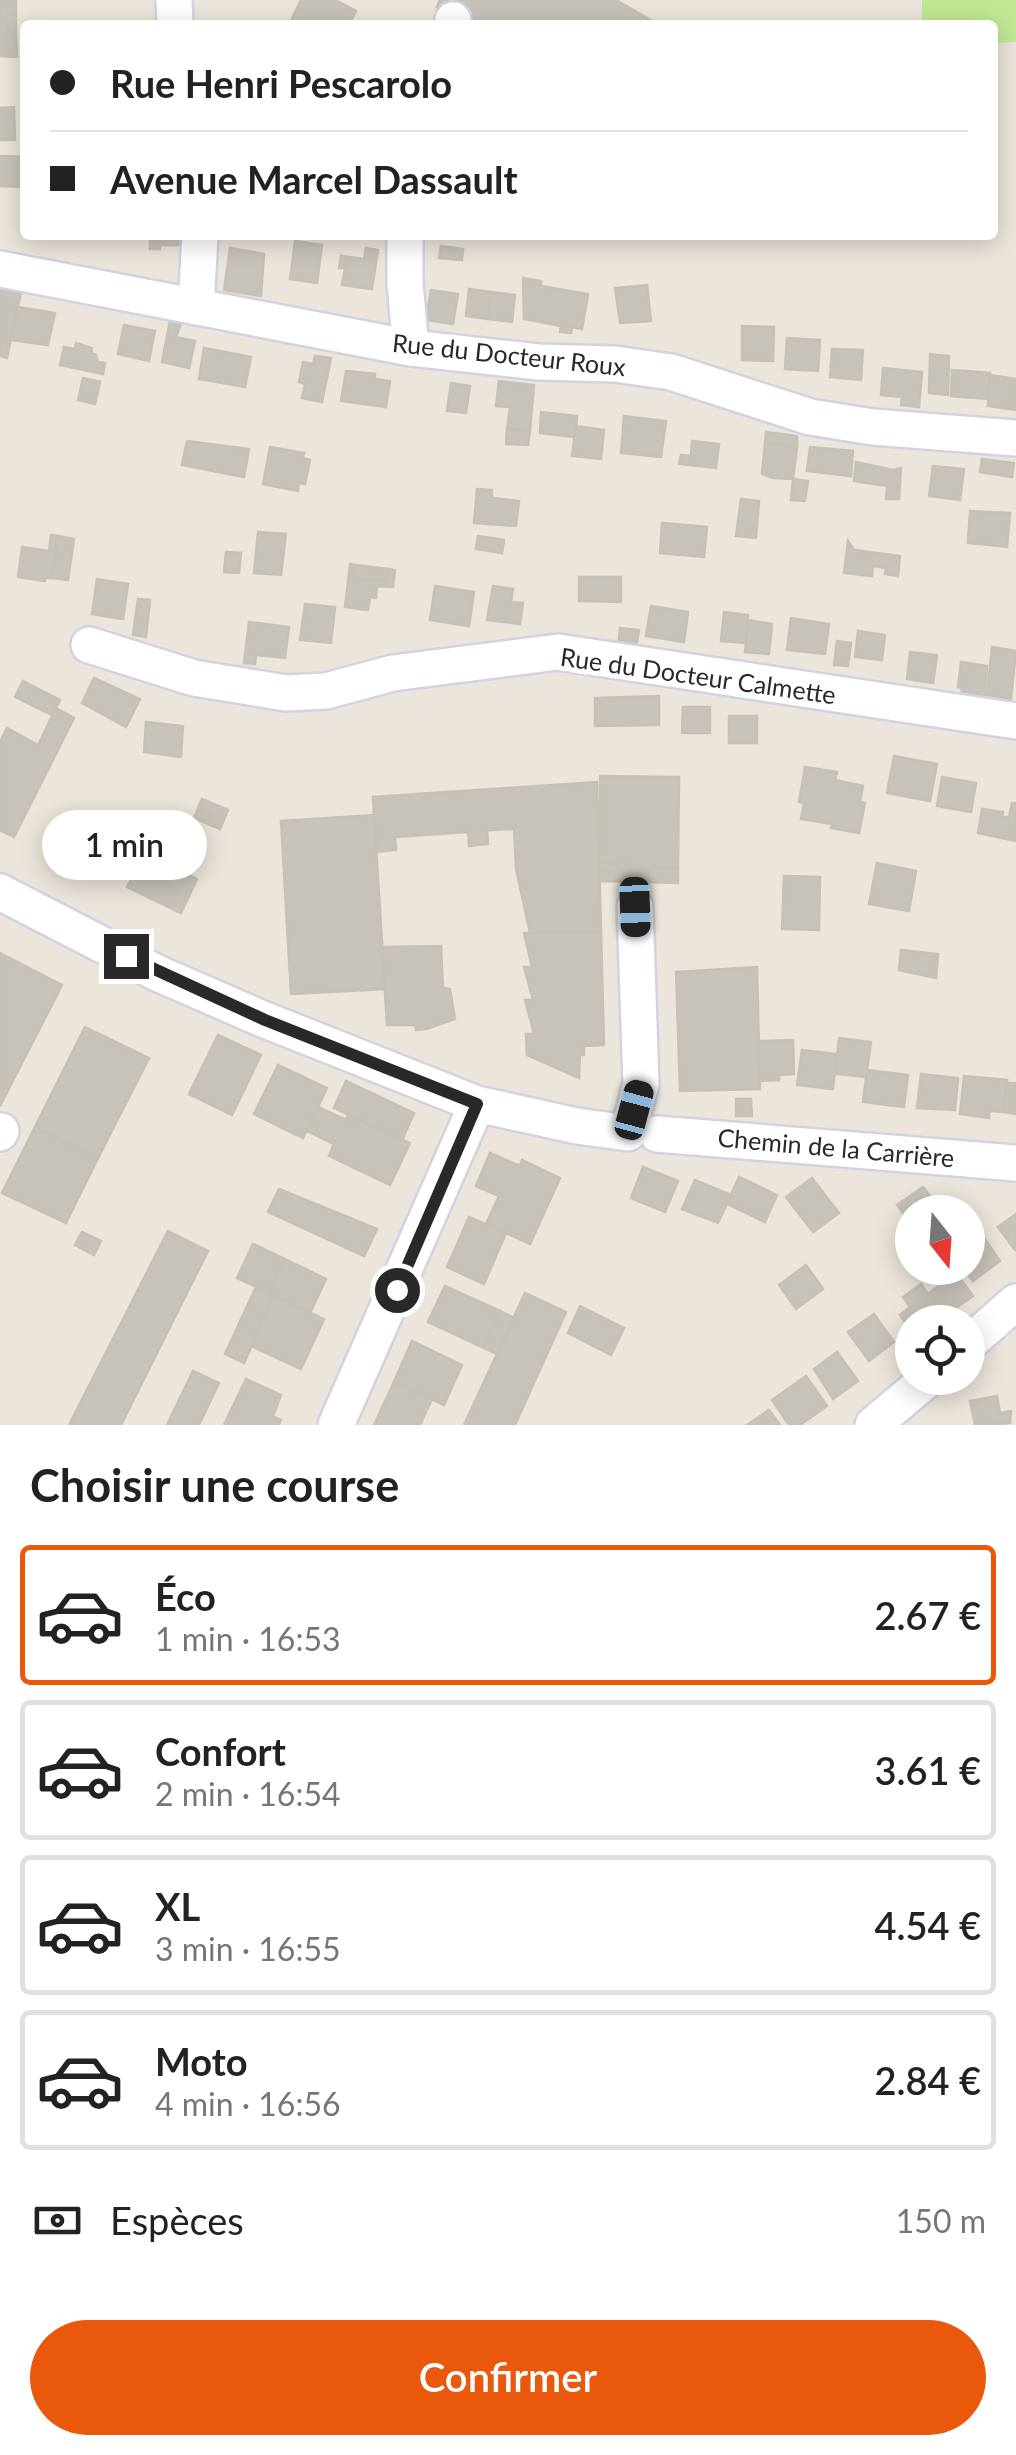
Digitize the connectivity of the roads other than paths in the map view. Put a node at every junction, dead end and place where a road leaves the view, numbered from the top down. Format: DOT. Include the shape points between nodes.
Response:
graph roads {
  1 [pos="200,240"];
  2 [pos="405,240"];
  3 [pos="0,268"];
  4 [pos="196,307"];
  5 [pos="411,348"];
  6 [pos="1016,438"];
  7 [pos="89,645"];
  8 [pos="1016,721"];
  9 [pos="0,892"];
  10 [pos="635,907"];
  11 [pos="477,1104"];
  12 [pos="642,1134"];
  13 [pos="1016,1163"];
  14 [pos="1016,1302"];
  15 [pos="985,1329"];
  16 [pos="909,1395"];
  17 [pos="336,1425"];
  18 [pos="873,1425"];
  1 -- 4 [label="street"];
  2 -- 5 [label="street"];
  3 -- 4 [label="street, Rue du Docteur Roux"];
  4 -- 5 [label="street, Rue du Docteur Roux"];
  5 -- 6 [label="street, Rue du Docteur Roux" via="672,372 810,418"];
  7 -- 8 [label="street, Rue du Docteur Calmette" via="194,678 286,693 558,652"];
  9 -- 11 [label="street, Chemin de la Carrière" via="157,972"];
  10 -- 12 [label="street"];
  11 -- 12 [label="street, Chemin de la Carrière"];
  11 -- 17 [label="street"];
  12 -- 13 [label="street, Chemin de la Carrière"];
  14 -- 15 [label="street"];
  16 -- 18 [label="street"];
}
